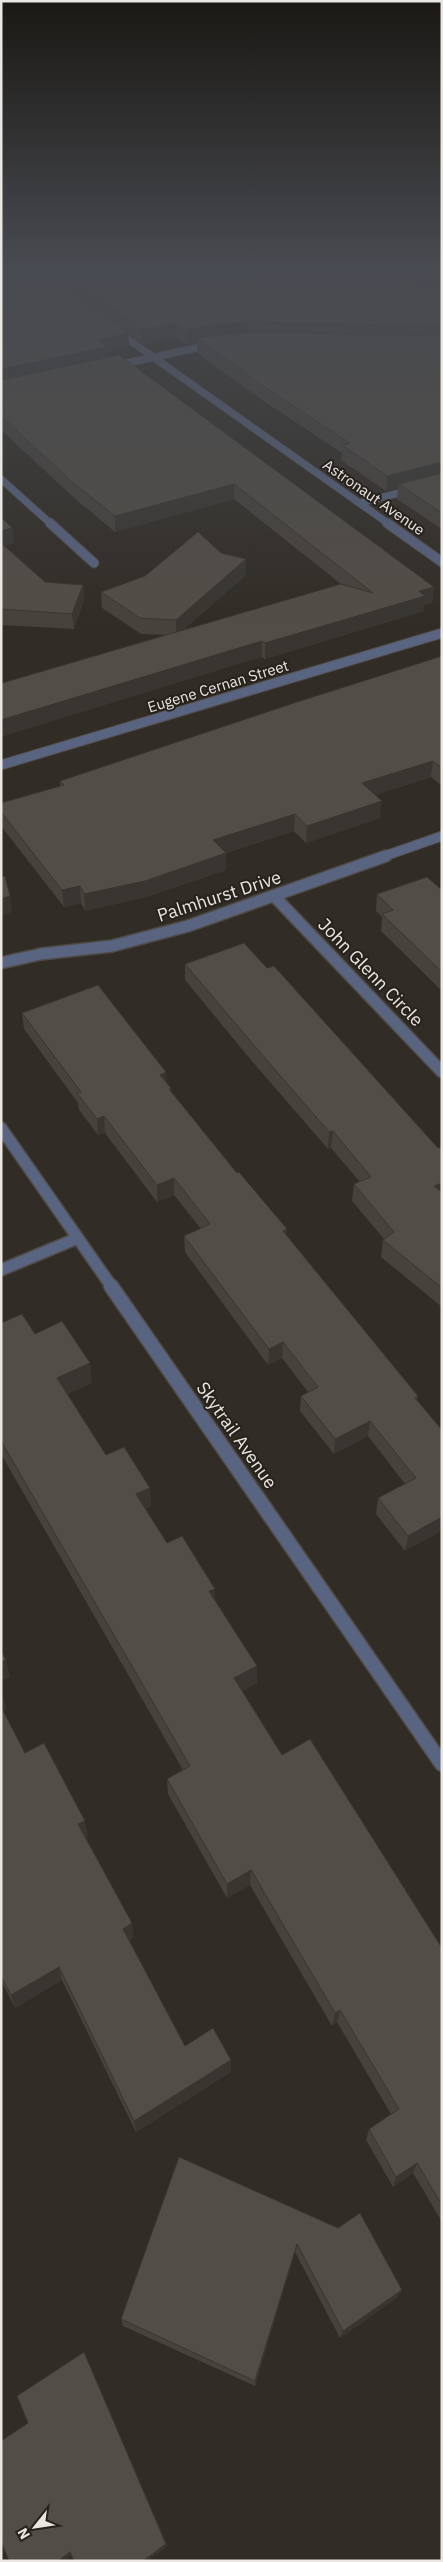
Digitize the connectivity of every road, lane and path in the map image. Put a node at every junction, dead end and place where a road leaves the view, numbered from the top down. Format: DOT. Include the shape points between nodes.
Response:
graph roads {
  1 [pos="192,386"];
  2 [pos="1,479"];
  3 [pos="442,482"];
  4 [pos="360,503"];
  5 [pos="442,562"];
  6 [pos="94,563"];
  7 [pos="442,633"];
  8 [pos="1,765"];
  9 [pos="442,836"];
  10 [pos="274,896"];
  11 [pos="1,963"];
  12 [pos="442,1072"];
  13 [pos="1,1128"];
  14 [pos="78,1238"];
  15 [pos="1,1270"];
  16 [pos="442,1764"];
  1 -- 4 [label="street, Astronaut Avenue"];
  2 -- 6 [label="street"];
  3 -- 4 [label="street"];
  4 -- 5 [label="street, Astronaut Avenue"];
  7 -- 8 [label="street, Eugene Cernan Street"];
  9 -- 10 [label="street, Palmhurst Drive"];
  10 -- 11 [label="street, Palmhurst Drive" via="188,926 112,946 41,954"];
  10 -- 12 [label="street, John Glenn Circle"];
  13 -- 14 [label="street, Skytrail Avenue"];
  14 -- 15 [label="street"];
  14 -- 16 [label="street, Skytrail Avenue"];
}
